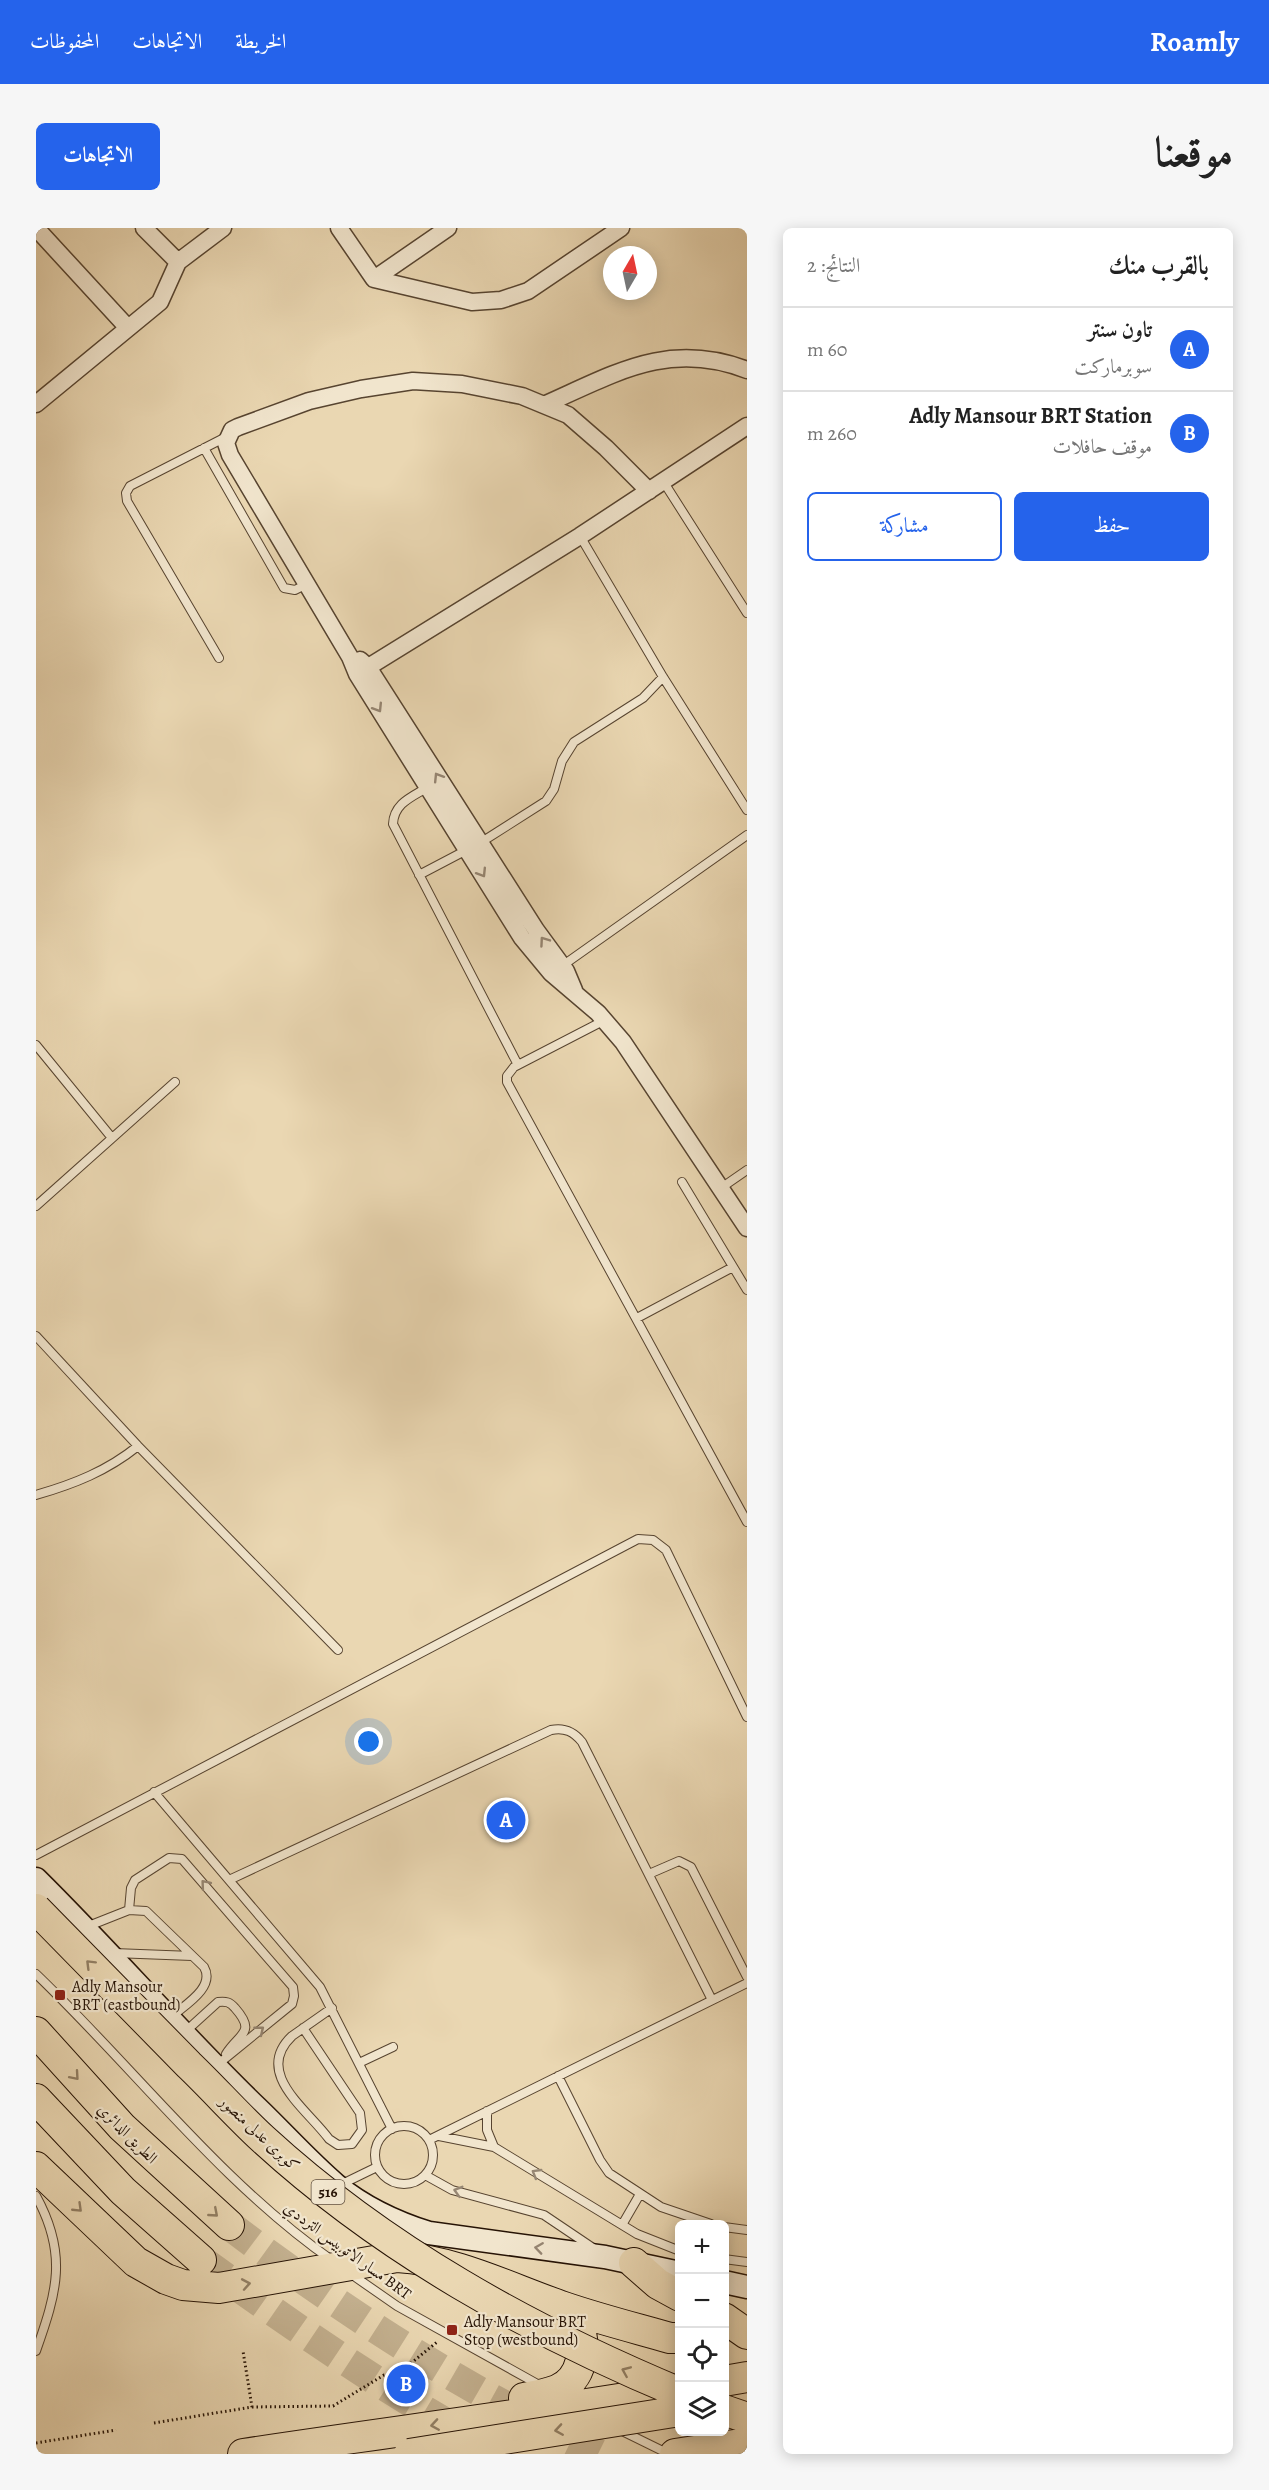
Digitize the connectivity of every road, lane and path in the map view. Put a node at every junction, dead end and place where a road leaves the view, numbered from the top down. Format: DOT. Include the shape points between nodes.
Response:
graph roads {
  1 [pos="36,228"];
  2 [pos="144,228"];
  3 [pos="222,228"];
  4 [pos="339,228"];
  5 [pos="448,228"];
  6 [pos="621,228"];
  7 [pos="178,262"];
  8 [pos="374,279"];
  9 [pos="128,328"];
  10 [pos="747,370"];
  11 [pos="37,402"];
  12 [pos="546,404"];
  13 [pos="747,426"];
  14 [pos="228,436"];
  15 [pos="204,448"];
  16 [pos="663,481"];
  17 [pos="649,491"];
  18 [pos="580,536"];
  19 [pos="307,584"];
  20 [pos="747,613"];
  21 [pos="219,658"];
  22 [pos="362,671"];
  23 [pos="663,677"];
  24 [pos="428,787"];
  25 [pos="747,810"];
  26 [pos="747,835"];
  27 [pos="474,847"];
  28 [pos="420,875"];
  29 [pos="562,966"];
  30 [pos="574,990"];
  31 [pos="605,1020"];
  32 [pos="36,1045"];
  33 [pos="518,1065"];
  34 [pos="175,1082"];
  35 [pos="112,1138"];
  36 [pos="747,1170"];
  37 [pos="682,1182"];
  38 [pos="721,1188"];
  39 [pos="36,1206"];
  40 [pos="747,1228"];
  41 [pos="732,1268"];
  42 [pos="747,1290"];
  43 [pos="637,1318"];
  44 [pos="36,1336"];
  45 [pos="138,1446"];
  46 [pos="36,1495"];
  47 [pos="747,1522"];
  48 [pos="338,1650"];
  49 [pos="747,1717"];
  50 [pos="154,1792"];
  51 [pos="36,1855"];
  52 [pos="649,1874"];
  53 [pos="36,1879"];
  54 [pos="229,1880"];
  55 [pos="36,1909"];
  56 [pos="129,1910"];
  57 [pos="85,1927"];
  58 [pos="108,1952"];
  59 [pos="192,1956"];
  60 [pos="36,1974"];
  61 [pos="747,1977"];
  62 [pos="747,1983"];
  63 [pos="712,2000"];
  64 [pos="332,2008"];
  65 [pos="176,2026"];
  66 [pos="303,2028"];
  67 [pos="36,2032"];
  68 [pos="393,2047"];
  69 [pos="359,2062"];
  70 [pos="218,2065"];
  71 [pos="558,2076"];
  72 [pos="36,2098"];
  73 [pos="487,2111"];
  74 [pos="392,2129"];
  75 [pos="437,2136"];
  76 [pos="429,2140"];
  77 [pos="494,2147"];
  78 [pos="36,2167"];
  79 [pos="377,2167"];
  80 [pos="425,2175"];
  81 [pos="338,2186"];
  82 [pos="640,2194"];
  83 [pos="36,2196"];
  84 [pos="698,2220"];
  85 [pos="228,2225"];
  86 [pos="622,2225"];
  87 [pos="729,2228"];
  88 [pos="747,2230"];
  89 [pos="605,2257"];
  90 [pos="201,2259"];
  91 [pos="729,2260"];
  92 [pos="747,2262"];
  93 [pos="634,2263"];
  94 [pos="675,2272"];
  95 [pos="675,2275"];
  96 [pos="729,2283"];
  97 [pos="747,2287"];
  98 [pos="566,2307"];
  99 [pos="729,2321"];
  100 [pos="747,2334"];
  101 [pos="443,2337"];
  102 [pos="675,2338"];
  103 [pos="36,2351"];
  104 [pos="243,2351"];
  105 [pos="747,2377"];
  106 [pos="729,2380"];
  107 [pos="675,2389"];
  108 [pos="675,2392"];
  109 [pos="747,2400"];
  110 [pos="729,2403"];
  111 [pos="252,2407"];
  112 [pos="675,2412"];
  113 [pos="729,2412"];
  114 [pos="747,2418"];
  115 [pos="476,2420"];
  116 [pos="154,2423"];
  117 [pos="116,2430"];
  118 [pos="36,2443"];
  119 [pos="747,2443"];
  120 [pos="243,2454"];
  121 [pos="409,2454"];
  122 [pos="669,2454"];
  123 [pos="675,2454"];
  1 -- 9 [label="street"];
  2 -- 7 [label="street"];
  3 -- 7 [label="street"];
  4 -- 8 [label="street"];
  5 -- 8 [label="street"];
  6 -- 8 [label="street" via="528,291 501,300 472,302"];
  7 -- 9 [label="street" via="160,302"];
  9 -- 11 [label="street"];
  10 -- 12 [label="street" via="694,357 664,358 617,372"];
  12 -- 14 [label="street" via="462,384 413,381 309,401 238,427"];
  12 -- 17 [label="street" via="580,424"];
  13 -- 16 [label="street"];
  14 -- 15 [label="lane"];
  14 -- 19 [label="street" via="227,449"];
  15 -- 19 [label="lane" via="282,585 292,591"];
  15 -- 21 [label="lane" via="130,486 126,497"];
  16 -- 17 [label="street"];
  16 -- 20 [label="lane"];
  17 -- 18 [label="street"];
  18 -- 22 [label="street"];
  18 -- 23 [label="lane"];
  19 -- 22 [label="street" via="350,657 361,661"];
  22 -- 24 [label="street, one-way"];
  27 -- 22 [label="street, one-way"];
  23 -- 25 [label="lane"];
  23 -- 27 [label="lane" via="644,698 574,741 546,801"];
  24 -- 27 [label="street"];
  24 -- 28 [label="lane" via="393,814 393,824"];
  26 -- 29 [label="lane"];
  27 -- 28 [label="lane"];
  29 -- 27 [label="street, one-way"];
  27 -- 30 [label="street, one-way" via="522,938 551,973"];
  28 -- 33 [label="lane"];
  29 -- 30 [label="street"];
  30 -- 31 [label="street"];
  31 -- 33 [label="lane"];
  31 -- 38 [label="street"];
  32 -- 35 [label="lane"];
  33 -- 43 [label="lane" via="507,1076 509,1086"];
  34 -- 35 [label="lane"];
  35 -- 39 [label="lane"];
  36 -- 38 [label="lane"];
  37 -- 41 [label="lane"];
  38 -- 40 [label="street"];
  41 -- 42 [label="lane"];
  41 -- 43 [label="lane"];
  43 -- 47 [label="lane"];
  44 -- 45 [label="lane"];
  45 -- 46 [label="lane" via="102,1471"];
  45 -- 48 [label="lane"];
  49 -- 50 [label="lane" via="666,1550 653,1540 638,1539"];
  50 -- 51 [label="lane"];
  50 -- 54 [label="lane"];
  52 -- 54 [label="lane" via="582,1742 572,1732 558,1728"];
  52 -- 61 [label="lane" via="679,1861 691,1868"];
  52 -- 63 [label="lane"];
  53 -- 57 [label="main road"];
  54 -- 64 [label="lane" via="315,1980"];
  107 -- 55 [label="highway, كوبرى عدلى منصور / 516, one-way, bridge" via="610,2364 522,2320 436,2270 354,2214 263,2139"];
  56 -- 57 [label="lane"];
  56 -- 59 [label="lane" via="150,1914"];
  70 -- 56 [label="lane, one-way" via="292,2004 293,1987 182,1859 169,1858 135,1880"];
  57 -- 58 [label="main road"];
  58 -- 59 [label="lane"];
  58 -- 65 [label="main road"];
  59 -- 65 [label="lane" via="206,1972 207,1982"];
  60 -- 122 [label="lane, مسار الاتوبيس الترددي BRT" via="252,2196 310,2245 397,2306"];
  62 -- 63 [label="lane"];
  63 -- 71 [label="lane"];
  64 -- 66 [label="lane"];
  64 -- 69 [label="lane"];
  65 -- 70 [label="main road"];
  65 -- 70 [label="lane" via="219,2002 232,2004 246,2019 247,2026"];
  66 -- 66 [label="lane" via="286,2041 279,2055 278,2071 283,2084 329,2139 338,2145 352,2144 362,2130 360,2114"];
  67 -- 85 [label="highway, الطريق الدائري, one-way" via="122,2127"];
  68 -- 69 [label="lane"];
  69 -- 74 [label="lane"];
  70 -- 81 [label="main road"];
  71 -- 73 [label="lane"];
  71 -- 82 [label="lane" via="604,2167"];
  72 -- 90 [label="highway" via="123,2191"];
  73 -- 75 [label="lane"];
  73 -- 77 [label="lane" via="487,2130"];
  74 -- 76 [label="lane" via="413,2128"];
  74 -- 79 [label="lane" via="377,2145"];
  75 -- 76 [label="lane"];
  75 -- 77 [label="lane"];
  76 -- 80 [label="lane" via="433,2154"];
  86 -- 77 [label="lane, one-way"];
  78 -- 98 [label="highway, one-way" via="136,2262 183,2285 219,2288 404,2257 441,2263"];
  79 -- 80 [label="lane" via="387,2179 403,2185"];
  79 -- 81 [label="lane"];
  89 -- 80 [label="lane, one-way" via="544,2215 452,2190"];
  89 -- 81 [label="main road, one-way" via="429,2233 404,2225"];
  82 -- 84 [label="lane"];
  82 -- 86 [label="lane"];
  83 -- 103 [label="lane" via="53,2237 57,2269 51,2309"];
  86 -- 94 [label="lane" via="648,2240"];
  87 -- 88 [label="lane"];
  89 -- 93 [label="main road"];
  91 -- 92 [label="lane"];
  93 -- 95 [label="highway" via="658,2284"];
  96 -- 97 [label="main road"];
  98 -- 102 [label="highway"];
  98 -- 115 [label="highway" via="578,2323 583,2341 582,2360 573,2377 559,2390 506,2402"];
  99 -- 100 [label="highway"];
  101 -- 111 [label="path" via="399,2373 384,2375 333,2406"];
  104 -- 111 [label="path"];
  105 -- 106 [label="highway"];
  108 -- 115 [label="highway"];
  109 -- 110 [label="highway"];
  111 -- 116 [label="path"];
  112 -- 121 [label="highway, one-way, bridge"];
  113 -- 114 [label="highway"];
  115 -- 120 [label="highway, one-way"];
  117 -- 118 [label="path"];
  119 -- 123 [label="highway"];
}
